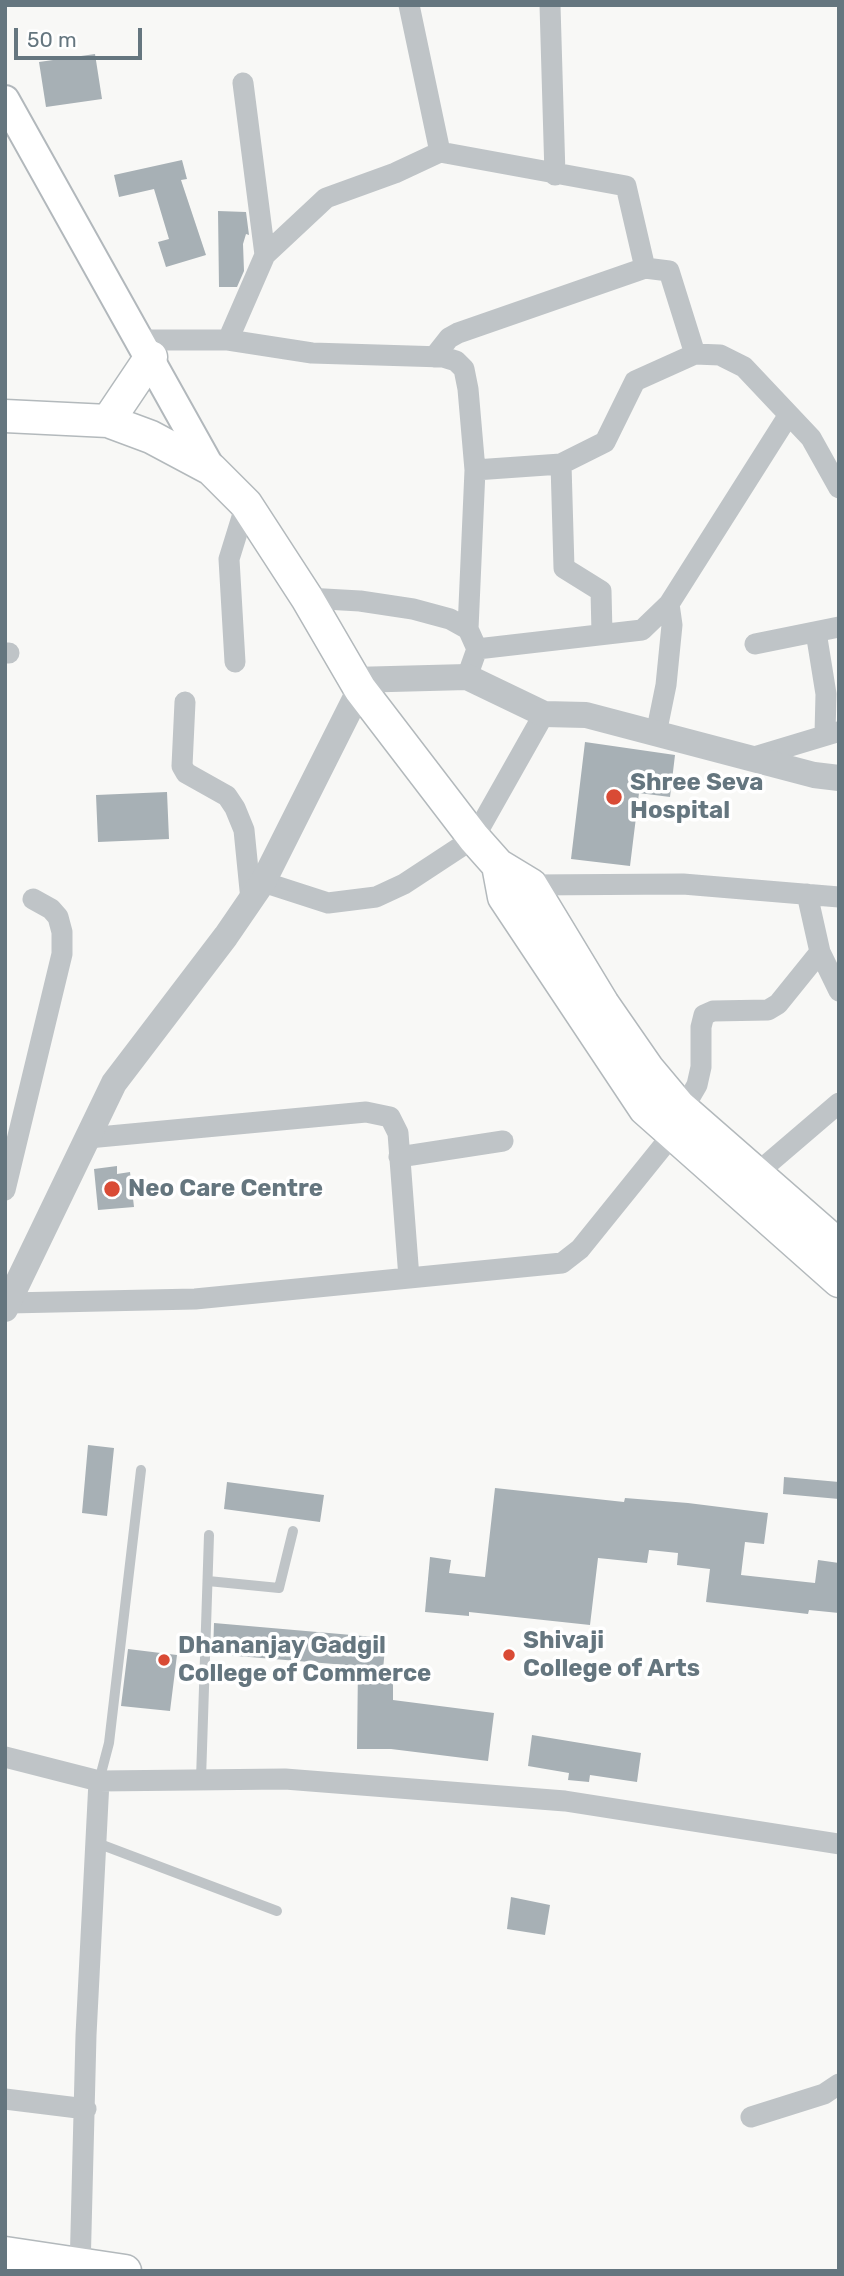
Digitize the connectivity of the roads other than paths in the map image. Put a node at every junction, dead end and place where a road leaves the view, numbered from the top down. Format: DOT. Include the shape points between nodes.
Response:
graph roads {
  1 [pos="408,5"];
  2 [pos="550,5"];
  3 [pos="243,83"];
  4 [pos="5,100"];
  5 [pos="440,152"];
  6 [pos="555,175"];
  7 [pos="265,255"];
  8 [pos="645,268"];
  9 [pos="228,340"];
  10 [pos="145,348"];
  11 [pos="695,354"];
  12 [pos="434,357"];
  13 [pos="5,416"];
  14 [pos="788,416"];
  15 [pos="108,421"];
  16 [pos="561,464"];
  17 [pos="211,469"];
  18 [pos="475,470"];
  19 [pos="839,488"];
  20 [pos="246,504"];
  21 [pos="307,598"];
  22 [pos="669,604"];
  23 [pos="839,627"];
  24 [pos="468,629"];
  25 [pos="816,632"];
  26 [pos="602,634"];
  27 [pos="755,644"];
  28 [pos="477,649"];
  29 [pos="235,662"];
  30 [pos="467,677"];
  31 [pos="357,685"];
  32 [pos="185,702"];
  33 [pos="544,714"];
  34 [pos="832,733"];
  35 [pos="656,734"];
  36 [pos="754,757"];
  37 [pos="839,778"];
  38 [pos="474,838"];
  39 [pos="257,891"];
  40 [pos="517,891"];
  41 [pos="807,894"];
  42 [pos="839,897"];
  43 [pos="33,899"];
  44 [pos="820,952"];
  45 [pos="839,991"];
  46 [pos="839,1102"];
  47 [pos="676,1121"];
  48 [pos="88,1138"];
  49 [pos="503,1141"];
  50 [pos="11,1145"];
  51 [pos="399,1157"];
  52 [pos="756,1174"];
  53 [pos="5,1191"];
  54 [pos="839,1246"];
  55 [pos="409,1278"];
  56 [pos="839,1281"];
  57 [pos="7,1306"];
  58 [pos="141,1470"];
  59 [pos="293,1531"];
  60 [pos="209,1535"];
  61 [pos="208,1581"];
  62 [pos="5,1757"];
  63 [pos="201,1779"];
  64 [pos="99,1781"];
  65 [pos="97,1843"];
  66 [pos="839,1844"];
  67 [pos="276,1911"];
  68 [pos="839,2084"];
  69 [pos="5,2099"];
  70 [pos="86,2109"];
  71 [pos="751,2117"];
  72 [pos="5,2253"];
  73 [pos="80,2267"];
  74 [pos="125,2271"];
  1 -- 5 [label="street"];
  2 -- 6 [label="street"];
  3 -- 7 [label="street"];
  4 -- 10 [label="main road"];
  5 -- 6 [label="street"];
  5 -- 7 [label="street" via="326,198"];
  6 -- 8 [label="street" via="626,186"];
  7 -- 9 [label="street"];
  8 -- 11 [label="street" via="669,271"];
  8 -- 12 [label="street" via="458,333"];
  9 -- 10 [label="street"];
  9 -- 12 [label="street" via="312,353"];
  10 -- 15 [label="main road"];
  10 -- 17 [label="main road"];
  11 -- 14 [label="street" via="720,355 744,368"];
  11 -- 16 [label="street" via="635,381 605,442"];
  12 -- 18 [label="street" via="456,361 464,369"];
  13 -- 15 [label="main road"];
  14 -- 19 [label="street" via="811,438"];
  14 -- 22 [label="street"];
  15 -- 17 [label="main road" via="151,437"];
  16 -- 18 [label="street"];
  16 -- 26 [label="street" via="564,568 601,591"];
  17 -- 20 [label="main road"];
  18 -- 24 [label="street"];
  20 -- 21 [label="main road"];
  20 -- 29 [label="street" via="229,559"];
  21 -- 24 [label="street" via="413,608"];
  21 -- 31 [label="main road"];
  22 -- 26 [label="street" via="642,630"];
  22 -- 35 [label="street" via="666,685"];
  23 -- 25 [label="street"];
  24 -- 28 [label="street"];
  25 -- 27 [label="street"];
  25 -- 34 [label="street"];
  26 -- 28 [label="street"];
  28 -- 30 [label="street"];
  30 -- 31 [label="street"];
  30 -- 33 [label="street"];
  31 -- 38 [label="main road"];
  31 -- 39 [label="street"];
  32 -- 39 [label="street" via="182,766 186,773 227,796 235,808"];
  33 -- 35 [label="street" via="586,715"];
  33 -- 38 [label="street"];
  34 -- 36 [label="street"];
  35 -- 36 [label="street"];
  36 -- 37 [label="street"];
  38 -- 39 [label="street" via="376,897 328,903"];
  38 -- 40 [label="main road"];
  39 -- 48 [label="street" via="114,1083"];
  40 -- 41 [label="street" via="683,884"];
  40 -- 47 [label="main road" via="623,1079 645,1109"];
  41 -- 42 [label="street"];
  41 -- 44 [label="street"];
  43 -- 50 [label="street" via="58,917 62,954"];
  44 -- 45 [label="street"];
  44 -- 47 [label="street" via="768,1010 704,1015 697,1085"];
  46 -- 52 [label="street"];
  47 -- 52 [label="main road"];
  47 -- 55 [label="street" via="580,1249 562,1263"];
  47 -- 56 [label="main road"];
  48 -- 51 [label="street" via="366,1112 390,1117"];
  48 -- 57 [label="street"];
  49 -- 51 [label="street"];
  50 -- 53 [label="street"];
  51 -- 55 [label="street"];
  52 -- 54 [label="main road"];
  55 -- 57 [label="street" via="195,1299"];
  58 -- 64 [label="lane" via="109,1743"];
  59 -- 61 [label="lane" via="279,1588"];
  60 -- 61 [label="lane"];
  61 -- 63 [label="lane"];
  62 -- 64 [label="street"];
  63 -- 64 [label="street"];
  63 -- 66 [label="street" via="285,1779 565,1801"];
  64 -- 65 [label="street"];
  65 -- 67 [label="lane"];
  65 -- 70 [label="street"];
  68 -- 71 [label="street" via="824,2094"];
  69 -- 70 [label="street"];
  70 -- 73 [label="street"];
  72 -- 73 [label="main road"];
  73 -- 74 [label="main road"];
}
